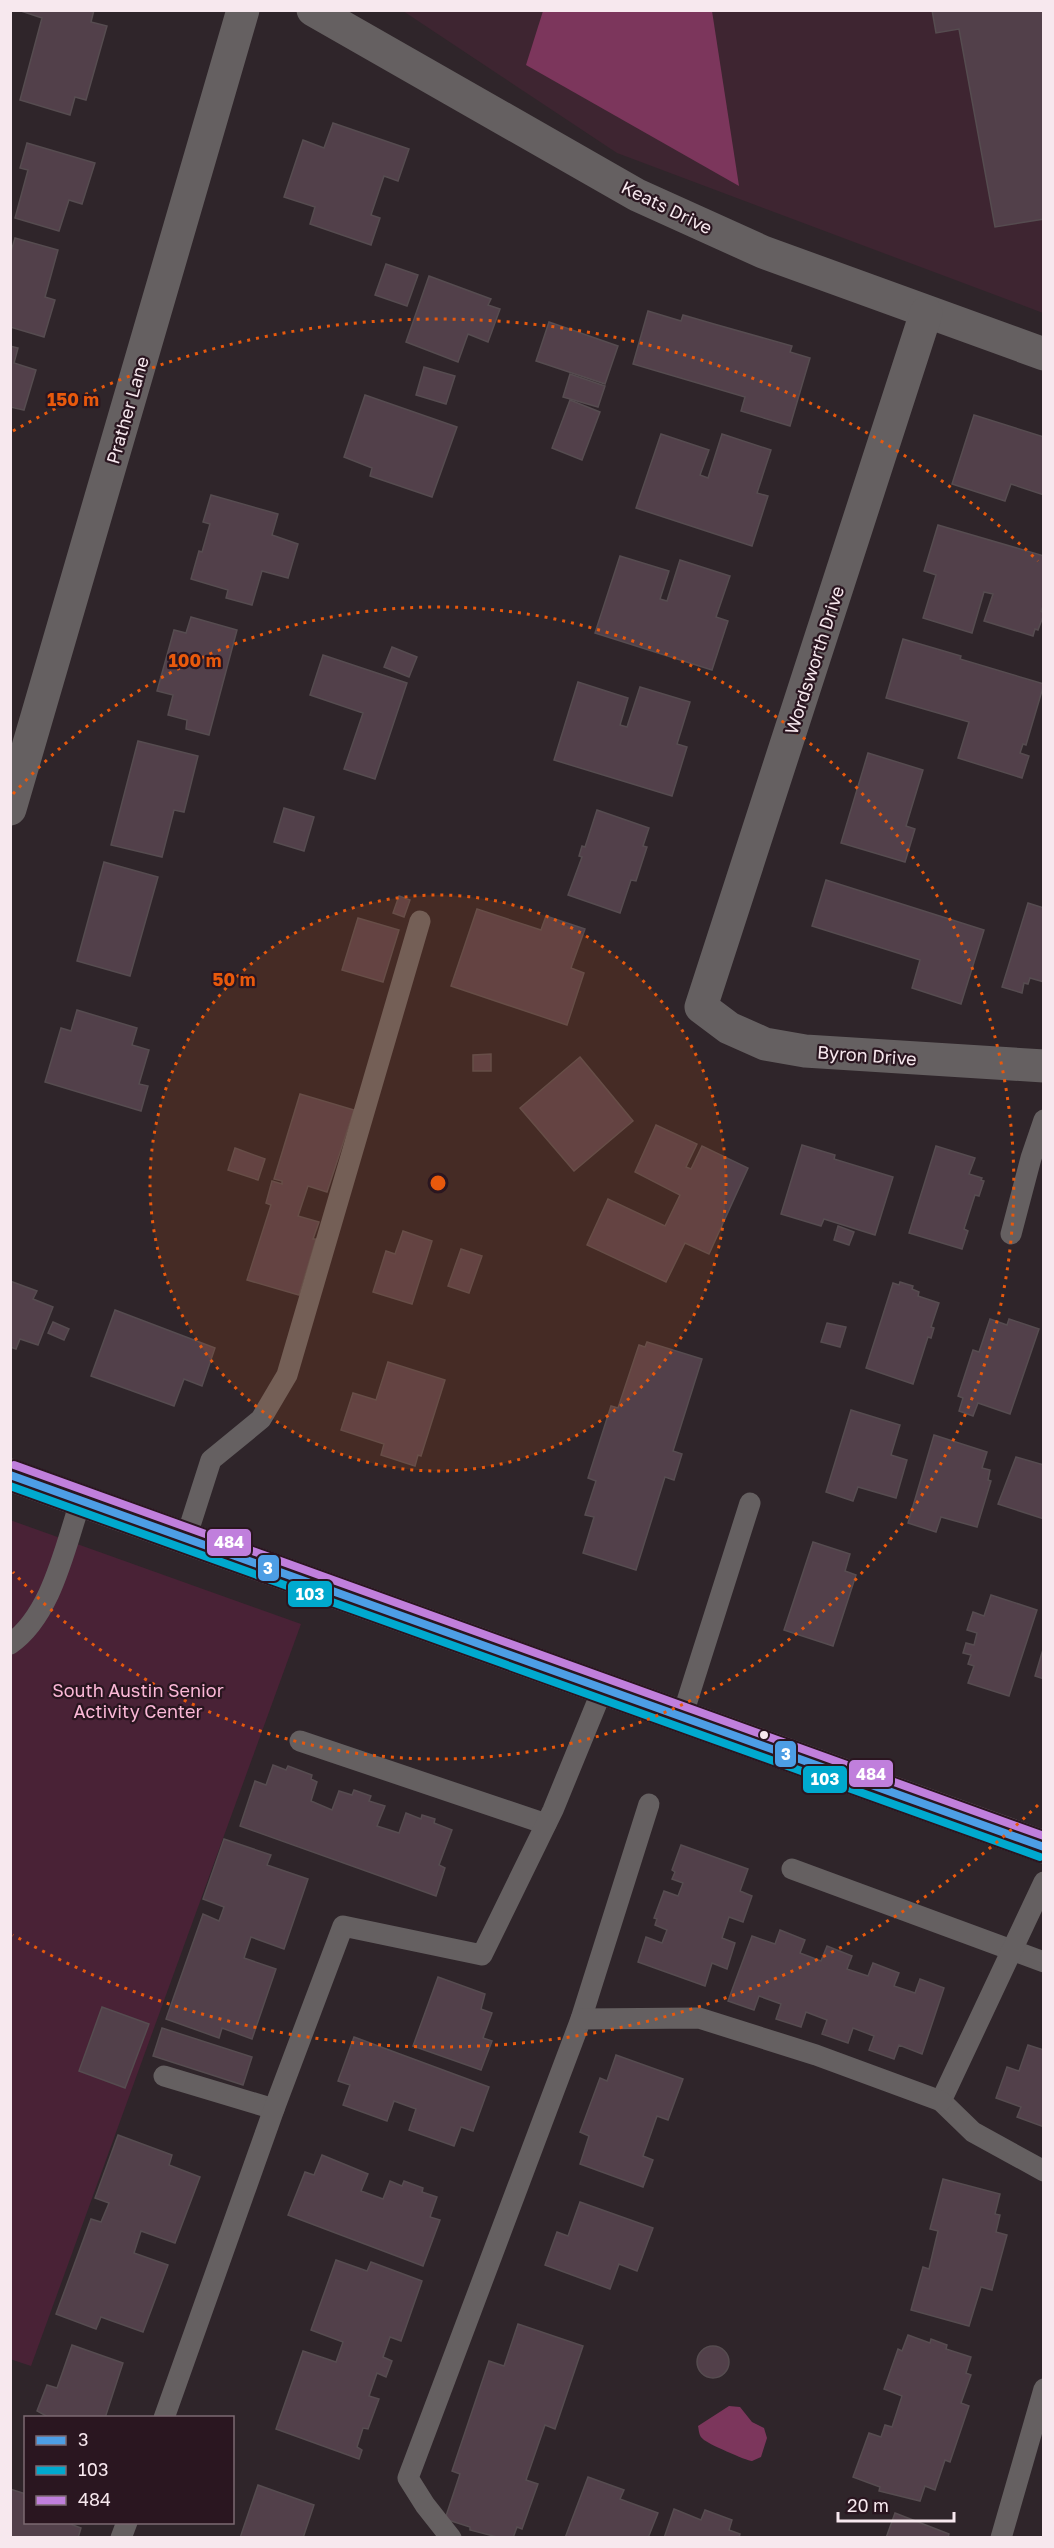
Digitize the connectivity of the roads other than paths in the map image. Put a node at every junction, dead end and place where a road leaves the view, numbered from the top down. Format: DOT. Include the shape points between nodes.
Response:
graph roads {
  1 [pos="243,10"];
  2 [pos="314,10"];
  3 [pos="926,313"];
  4 [pos="1044,354"];
  5 [pos="10,809"];
  6 [pos="420,921"];
  7 [pos="701,1007"];
  8 [pos="1044,1066"];
  9 [pos="1044,1120"];
  10 [pos="1011,1234"];
  11 [pos="10,1475"];
  12 [pos="81,1500"];
  13 [pos="750,1503"];
  14 [pos="186,1538"];
  15 [pos="10,1644"];
  16 [pos="603,1688"];
  17 [pos="682,1717"];
  18 [pos="300,1741"];
  19 [pos="649,1804"];
  20 [pos="546,1824"];
  21 [pos="1044,1847"];
  22 [pos="792,1869"];
  23 [pos="1044,1882"];
  24 [pos="1012,1951"];
  25 [pos="1044,1962"];
  26 [pos="581,2019"];
  27 [pos="164,2076"];
  28 [pos="941,2101"];
  29 [pos="274,2109"];
  30 [pos="1044,2171"];
  31 [pos="1044,2389"];
  32 [pos="165,2416"];
  33 [pos="451,2538"];
  34 [pos="1001,2538"];
  1 -- 5 [label="street, Prather Lane"];
  2 -- 3 [label="street, Keats Drive" via="637,195 763,252"];
  3 -- 4 [label="street, Keats Drive"];
  3 -- 7 [label="street, Wordsworth Drive"];
  6 -- 14 [label="lane" via="287,1375 261,1419 211,1460"];
  7 -- 8 [label="street, Byron Drive" via="729,1028 765,1044 805,1051"];
  9 -- 10 [label="lane"];
  11 -- 12 [label="main road"];
  12 -- 14 [label="main road"];
  12 -- 15 [label="lane" via="39,1614"];
  13 -- 17 [label="lane"];
  14 -- 16 [label="main road"];
  16 -- 17 [label="main road"];
  16 -- 20 [label="lane"];
  17 -- 21 [label="main road"];
  18 -- 20 [label="lane"];
  19 -- 26 [label="lane"];
  20 -- 29 [label="lane" via="482,1955 343,1926"];
  22 -- 24 [label="lane"];
  23 -- 24 [label="lane"];
  24 -- 25 [label="lane"];
  24 -- 28 [label="lane"];
  26 -- 28 [label="lane" via="699,2018"];
  26 -- 33 [label="lane" via="408,2478"];
  27 -- 29 [label="lane"];
  28 -- 30 [label="lane" via="973,2132"];
  29 -- 32 [label="lane"];
  31 -- 34 [label="lane"];
}
